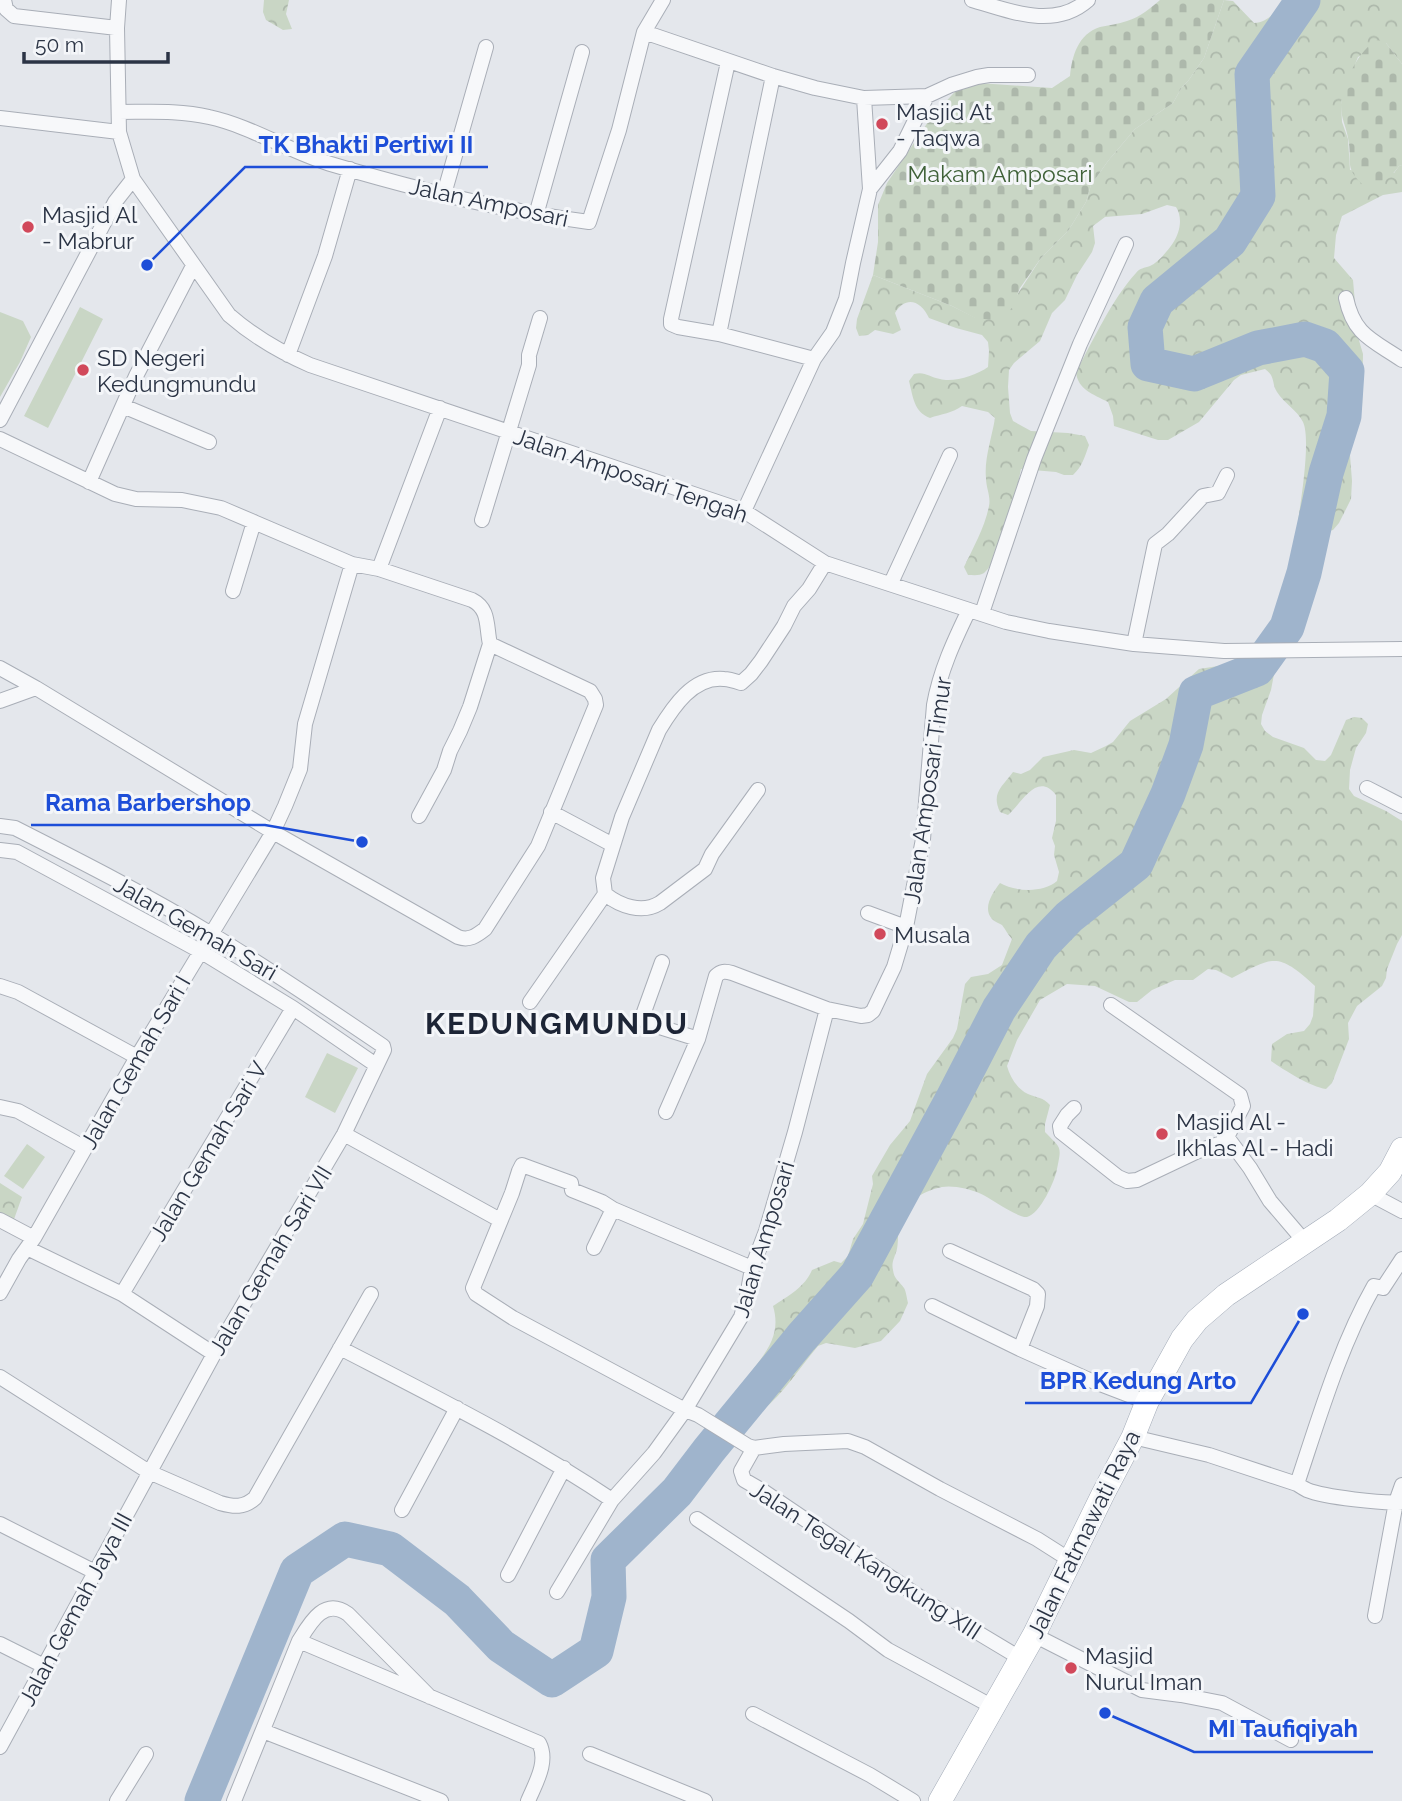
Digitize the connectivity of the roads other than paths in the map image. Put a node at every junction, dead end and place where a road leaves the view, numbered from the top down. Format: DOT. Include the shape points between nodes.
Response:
graph roads {
  1 [pos="4,0"];
  2 [pos="119,0"];
  3 [pos="663,0"];
  4 [pos="972,0"];
  5 [pos="1088,0"];
  6 [pos="117,28"];
  7 [pos="645,32"];
  8 [pos="486,47"];
  9 [pos="582,52"];
  10 [pos="728,62"];
  11 [pos="1028,75"];
  12 [pos="773,76"];
  13 [pos="928,96"];
  14 [pos="864,98"];
  15 [pos="119,111"];
  16 [pos="0,117"];
  17 [pos="119,132"];
  18 [pos="350,169"];
  19 [pos="132,179"];
  20 [pos="870,189"];
  21 [pos="444,194"];
  22 [pos="536,215"];
  23 [pos="1126,244"];
  24 [pos="193,266"];
  25 [pos="1346,298"];
  26 [pos="540,318"];
  27 [pos="719,334"];
  28 [pos="288,355"];
  29 [pos="814,359"];
  30 [pos="1402,360"];
  31 [pos="123,407"];
  32 [pos="440,408"];
  33 [pos="0,420"];
  34 [pos="508,432"];
  35 [pos="0,439"];
  36 [pos="209,442"];
  37 [pos="950,455"];
  38 [pos="1227,475"];
  39 [pos="89,482"];
  40 [pos="744,511"];
  41 [pos="482,520"];
  42 [pos="254,522"];
  43 [pos="352,564"];
  44 [pos="825,564"];
  45 [pos="379,569"];
  46 [pos="891,583"];
  47 [pos="233,591"];
  48 [pos="975,611"];
  49 [pos="491,643"];
  50 [pos="1134,643"];
  51 [pos="1402,649"];
  52 [pos="0,668"];
  53 [pos="36,688"];
  54 [pos="0,701"];
  55 [pos="1367,788"];
  56 [pos="758,790"];
  57 [pos="1402,806"];
  58 [pos="551,812"];
  59 [pos="419,816"];
  60 [pos="0,826"];
  61 [pos="273,832"];
  62 [pos="613,845"];
  63 [pos="0,850"];
  64 [pos="605,894"];
  65 [pos="868,913"];
  66 [pos="906,927"];
  67 [pos="211,934"];
  68 [pos="200,951"];
  69 [pos="662,962"];
  70 [pos="0,986"];
  71 [pos="530,1002"];
  72 [pos="1111,1005"];
  73 [pos="293,1008"];
  74 [pos="827,1009"];
  75 [pos="698,1040"];
  76 [pos="383,1046"];
  77 [pos="137,1058"];
  78 [pos="376,1065"];
  79 [pos="0,1107"];
  80 [pos="1074,1108"];
  81 [pos="666,1112"];
  82 [pos="344,1134"];
  83 [pos="1227,1137"];
  84 [pos="85,1148"];
  85 [pos="1402,1149"];
  86 [pos="1370,1195"];
  87 [pos="613,1209"];
  88 [pos="1402,1211"];
  89 [pos="0,1220"];
  90 [pos="500,1220"];
  91 [pos="1305,1242"];
  92 [pos="31,1243"];
  93 [pos="594,1248"];
  94 [pos="950,1251"];
  95 [pos="1402,1259"];
  96 [pos="752,1268"];
  97 [pos="0,1293"];
  98 [pos="122,1294"];
  99 [pos="371,1294"];
  100 [pos="933,1306"];
  101 [pos="340,1348"];
  102 [pos="1020,1349"];
  103 [pos="214,1354"];
  104 [pos="0,1377"];
  105 [pos="1147,1402"];
  106 [pos="457,1408"];
  107 [pos="692,1413"];
  108 [pos="1133,1437"];
  109 [pos="749,1446"];
  110 [pos="564,1468"];
  111 [pos="149,1472"];
  112 [pos="1297,1484"];
  113 [pos="1402,1485"];
  114 [pos="612,1500"];
  115 [pos="1399,1502"];
  116 [pos="402,1510"];
  117 [pos="697,1519"];
  118 [pos="0,1524"];
  119 [pos="1070,1560"];
  120 [pos="95,1572"];
  121 [pos="508,1575"];
  122 [pos="556,1592"];
  123 [pos="1376,1616"];
  124 [pos="1034,1635"];
  125 [pos="299,1641"];
  126 [pos="0,1644"];
  127 [pos="1020,1658"];
  128 [pos="44,1666"];
  129 [pos="430,1697"];
  130 [pos="993,1707"];
  131 [pos="753,1714"];
  132 [pos="263,1731"];
  133 [pos="1291,1740"];
  134 [pos="0,1747"];
  135 [pos="146,1754"];
  136 [pos="590,1754"];
  137 [pos="117,1801"];
  138 [pos="234,1801"];
  139 [pos="441,1801"];
  140 [pos="528,1801"];
  141 [pos="705,1801"];
  142 [pos="913,1801"];
  143 [pos="940,1801"];
  1 -- 6 [label="street" via="9,13 23,18"];
  2 -- 6 [label="street, Jalan Amposari Tengah"];
  3 -- 7 [label="street"];
  4 -- 5 [label="street" via="1040,18 1079,8"];
  6 -- 15 [label="street, Jalan Amposari Tengah"];
  7 -- 10 [label="street"];
  7 -- 22 [label="street, Jalan Amposari" via="589,222"];
  8 -- 21 [label="street"];
  9 -- 22 [label="street"];
  10 -- 12 [label="street"];
  10 -- 27 [label="street" via="671,318 671,324 678,327"];
  11 -- 13 [label="street" via="977,77"];
  12 -- 14 [label="street"];
  12 -- 27 [label="street"];
  13 -- 14 [label="street"];
  13 -- 20 [label="street" via="900,151"];
  14 -- 20 [label="street"];
  15 -- 17 [label="street, Jalan Amposari Tengah"];
  15 -- 18 [label="street, Jalan Amposari" via="210,117"];
  16 -- 17 [label="street"];
  17 -- 19 [label="street, Jalan Amposari Tengah"];
  18 -- 21 [label="street, Jalan Amposari"];
  18 -- 28 [label="street" via="326,257"];
  19 -- 24 [label="street, Jalan Amposari Tengah"];
  19 -- 33 [label="street" via="115,202"];
  20 -- 29 [label="street" via="846,299 833,332"];
  21 -- 22 [label="street, Jalan Amposari"];
  23 -- 48 [label="street, Jalan Amposari Timur" via="1080,344"];
  24 -- 28 [label="street, Jalan Amposari Tengah" via="229,315"];
  24 -- 31 [label="street"];
  25 -- 30 [label="street" via="1349,314 1362,333"];
  26 -- 34 [label="street"];
  27 -- 29 [label="street"];
  28 -- 32 [label="street, Jalan Amposari Tengah"];
  29 -- 40 [label="street"];
  31 -- 36 [label="street"];
  31 -- 39 [label="street"];
  32 -- 34 [label="street, Jalan Amposari Tengah"];
  32 -- 45 [label="street"];
  34 -- 40 [label="street, Jalan Amposari Tengah"];
  34 -- 41 [label="street"];
  35 -- 39 [label="street"];
  37 -- 46 [label="street"];
  38 -- 50 [label="street" via="1218,493 1202,496 1155,544"];
  39 -- 42 [label="street" via="125,497 200,503"];
  40 -- 44 [label="street, Jalan Amposari Tengah"];
  42 -- 43 [label="street"];
  42 -- 47 [label="street"];
  43 -- 45 [label="street"];
  43 -- 61 [label="street, Jalan Gemah Sari I" via="306,724 299,773"];
  44 -- 46 [label="street, Jalan Amposari Tengah"];
  44 -- 62 [label="street" via="751,674 741,683 722,678 699,684 672,711 659,730"];
  45 -- 49 [label="street" via="478,603 487,617"];
  46 -- 48 [label="street, Jalan Amposari Tengah"];
  48 -- 50 [label="street, Jalan Amposari Tengah" via="1049,632"];
  48 -- 66 [label="street, Jalan Amposari Timur" via="952,645 938,683 923,839"];
  49 -- 58 [label="street" via="590,691 595,699 595,709"];
  49 -- 59 [label="street" via="444,770"];
  50 -- 51 [label="street, Jalan Amposari Tengah" via="1224,651"];
  52 -- 53 [label="street"];
  53 -- 54 [label="street"];
  53 -- 61 [label="street"];
  55 -- 57 [label="street"];
  56 -- 64 [label="street" via="705,869 660,903 635,907"];
  58 -- 61 [label="street" via="538,846 485,929 466,939"];
  58 -- 62 [label="street"];
  60 -- 67 [label="street, Jalan Gemah Sari" via="28,834"];
  61 -- 67 [label="street, Jalan Gemah Sari I"];
  62 -- 64 [label="street" via="603,878"];
  63 -- 68 [label="street, Jalan Gemah Sari" via="16,852"];
  64 -- 71 [label="street"];
  65 -- 66 [label="street"];
  66 -- 74 [label="street, Jalan Amposari Timur" via="873,1011 861,1016"];
  67 -- 68 [label="street, Jalan Gemah Sari I"];
  67 -- 76 [label="street, Jalan Gemah Sari"];
  68 -- 73 [label="street, Jalan Gemah Sari"];
  68 -- 77 [label="street, Jalan Gemah Sari I"];
  69 -- 75 [label="street" via="645,1020"];
  70 -- 77 [label="street"];
  72 -- 83 [label="street" via="1240,1095 1243,1106"];
  73 -- 78 [label="street, Jalan Gemah Sari"];
  73 -- 98 [label="street, Jalan Gemah Sari V"];
  74 -- 75 [label="street" via="721,972"];
  74 -- 96 [label="street, Jalan Amposari" via="792,1145"];
  75 -- 81 [label="street"];
  76 -- 78 [label="street, Jalan Gemah Sari VII"];
  77 -- 84 [label="street, Jalan Gemah Sari I"];
  78 -- 82 [label="street, Jalan Gemah Sari VII"];
  79 -- 84 [label="street" via="18,1111"];
  80 -- 83 [label="street" via="1060,1126 1062,1132 1127,1181"];
  82 -- 90 [label="street"];
  82 -- 103 [label="street, Jalan Gemah Sari VII"];
  83 -- 91 [label="street" via="1270,1201"];
  84 -- 92 [label="street, Jalan Gemah Sari I"];
  85 -- 86 [label="main road, Jalan Fatmawati Raya"];
  86 -- 88 [label="street"];
  86 -- 91 [label="main road, Jalan Fatmawati Raya"];
  87 -- 90 [label="street" via="572,1190 571,1183 522,1165"];
  87 -- 93 [label="street"];
  87 -- 96 [label="street"];
  89 -- 92 [label="street"];
  90 -- 107 [label="street" via="473,1287 476,1294"];
  91 -- 105 [label="main road, Jalan Fatmawati Raya" via="1196,1320"];
  92 -- 97 [label="street, Jalan Gemah Sari I"];
  92 -- 98 [label="street"];
  94 -- 102 [label="street" via="1038,1294"];
  95 -- 112 [label="street" via="1383,1288 1374,1286 1354,1326"];
  96 -- 107 [label="street, Jalan Amposari" via="741,1317"];
  98 -- 103 [label="street"];
  99 -- 101 [label="street"];
  100 -- 102 [label="street"];
  101 -- 106 [label="street"];
  101 -- 111 [label="street" via="248,1505 220,1503"];
  102 -- 105 [label="street"];
  103 -- 111 [label="street, Jalan Gemah Sari VII"];
  104 -- 111 [label="street"];
  105 -- 108 [label="main road, Jalan Fatmawati Raya"];
  106 -- 110 [label="street"];
  106 -- 116 [label="street"];
  107 -- 109 [label="street"];
  107 -- 114 [label="street, Jalan Amposari"];
  108 -- 112 [label="street" via="1209,1455"];
  108 -- 119 [label="main road, Jalan Fatmawati Raya"];
  109 -- 119 [label="street" via="848,1441"];
  109 -- 127 [label="street, Jalan Tegal Kangkung XIII" via="741,1471 744,1480"];
  110 -- 114 [label="street"];
  110 -- 121 [label="street"];
  111 -- 120 [label="street, Jalan Gemah Jaya III"];
  112 -- 115 [label="street" via="1331,1496"];
  113 -- 115 [label="street"];
  114 -- 122 [label="street, Jalan Amposari"];
  115 -- 123 [label="street"];
  117 -- 130 [label="street" via="888,1650"];
  118 -- 120 [label="street"];
  119 -- 124 [label="main road, Jalan Fatmawati Raya"];
  120 -- 128 [label="street, Jalan Gemah Jaya III"];
  124 -- 127 [label="main road, Jalan Fatmawati Raya"];
  124 -- 133 [label="street" via="1142,1690 1222,1703"];
  125 -- 129 [label="street"];
  125 -- 129 [label="street" via="315,1617 332,1608 342,1609"];
  125 -- 132 [label="street"];
  126 -- 128 [label="street"];
  127 -- 130 [label="main road, Jalan Fatmawati Raya"];
  128 -- 134 [label="street, Jalan Gemah Jaya III"];
  129 -- 140 [label="street" via="539,1743 543,1754 540,1773"];
  130 -- 143 [label="main road, Jalan Fatmawati Raya"];
  131 -- 142 [label="street"];
  132 -- 138 [label="street"];
  132 -- 139 [label="street"];
  135 -- 137 [label="street"];
  136 -- 141 [label="street"];
}
